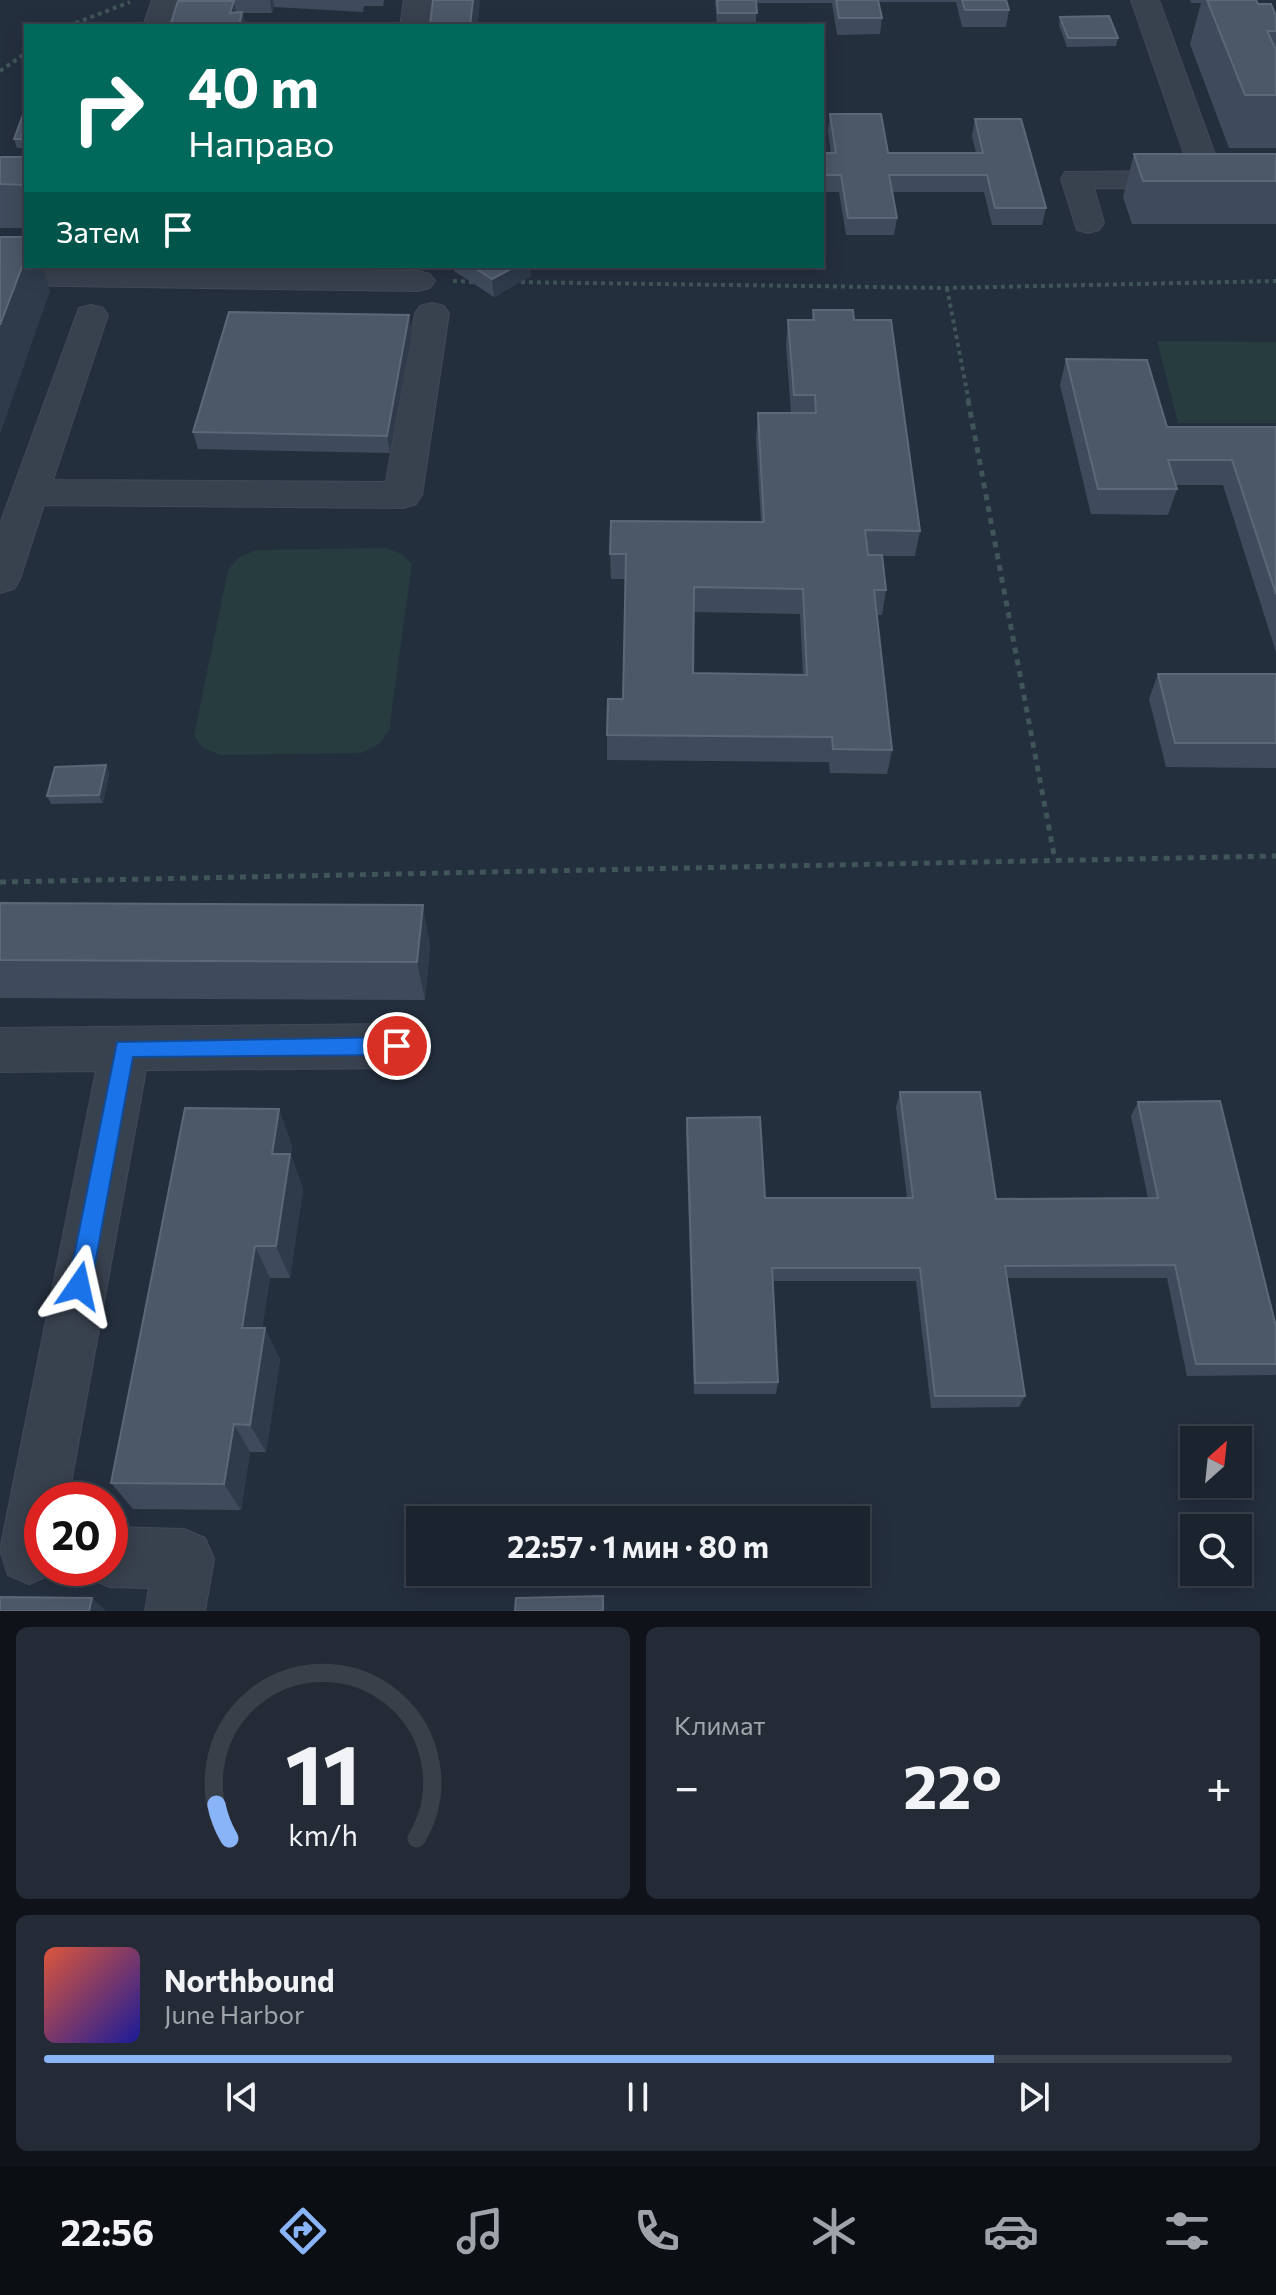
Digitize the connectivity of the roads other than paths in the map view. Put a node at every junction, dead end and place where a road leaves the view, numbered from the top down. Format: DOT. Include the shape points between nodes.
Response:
graph roads {
  1 [pos="166,0"];
  2 [pos="418,0"];
  3 [pos="1145,0"];
  4 [pos="158,24"];
  5 [pos="414,24"];
  6 [pos="1209,180"];
  7 [pos="1276,181"];
  8 [pos="1088,223"];
  9 [pos="0,275"];
  10 [pos="91,315"];
  11 [pos="30,492"];
  12 [pos="0,579"];
  13 [pos="397,1046"];
  14 [pos="125,1048"];
  15 [pos="0,1050"];
  16 [pos="38,1482"];
  17 [pos="128,1557"];
  18 [pos="175,1611"];
  1 -- 4 [label="lane"];
  2 -- 5 [label="lane"];
  3 -- 6 [label="lane"];
  6 -- 7 [label="lane"];
  6 -- 8 [label="lane" via="1076,179"];
  9 -- 11 [label="lane" via="425,297 403,495"];
  10 -- 11 [label="lane"];
  11 -- 12 [label="lane"];
  13 -- 14 [label="lane"];
  14 -- 15 [label="lane"];
  14 -- 16 [label="lane"];
  17 -- 18 [label="lane" via="184,1559"];
}
